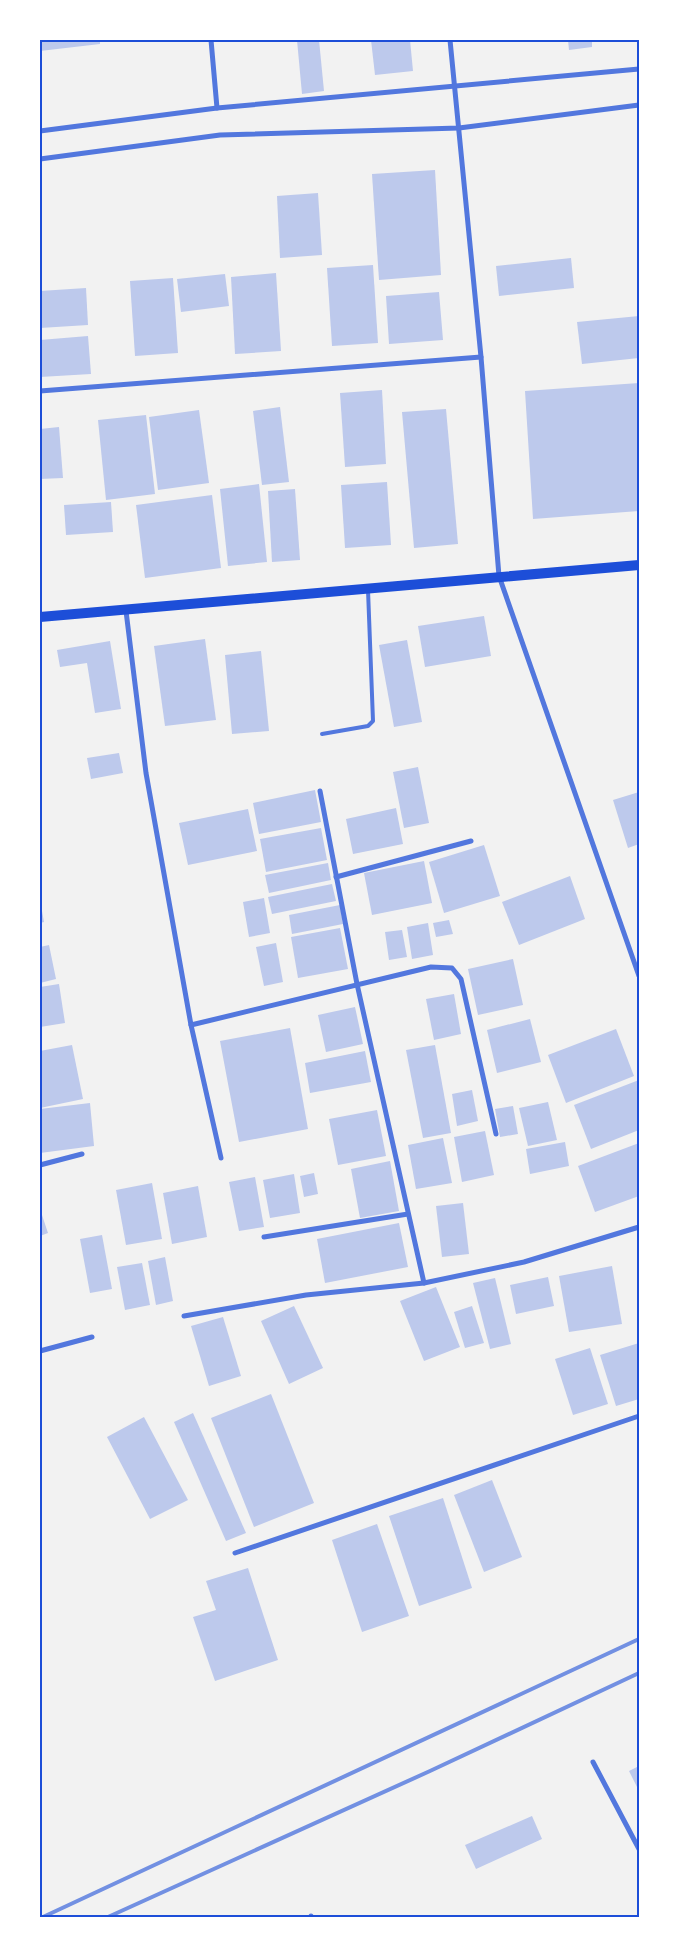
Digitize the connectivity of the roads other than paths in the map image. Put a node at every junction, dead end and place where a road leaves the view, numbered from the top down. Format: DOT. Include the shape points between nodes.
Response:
graph roads {
  1 [pos="211,40"];
  2 [pos="450,40"];
  3 [pos="639,69"];
  4 [pos="455,86"];
  5 [pos="639,105"];
  6 [pos="217,108"];
  7 [pos="459,128"];
  8 [pos="40,131"];
  9 [pos="40,159"];
  10 [pos="482,357"];
  11 [pos="40,391"];
  12 [pos="639,565"];
  13 [pos="499,576"];
  14 [pos="368,588"];
  15 [pos="126,611"];
  16 [pos="40,617"];
  17 [pos="322,734"];
  18 [pos="320,791"];
  19 [pos="471,841"];
  20 [pos="336,877"];
  21 [pos="639,976"];
  22 [pos="357,984"];
  23 [pos="191,1025"];
  24 [pos="496,1134"];
  25 [pos="82,1154"];
  26 [pos="221,1158"];
  27 [pos="40,1165"];
  28 [pos="408,1214"];
  29 [pos="639,1227"];
  30 [pos="264,1237"];
  31 [pos="424,1284"];
  32 [pos="184,1316"];
  33 [pos="92,1337"];
  34 [pos="40,1351"];
  35 [pos="639,1416"];
  36 [pos="235,1553"];
  37 [pos="593,1762"];
  38 [pos="639,1849"];
  1 -- 6 [label="street"];
  2 -- 4 [label="street"];
  3 -- 4 [label="street"];
  4 -- 6 [label="street"];
  4 -- 7 [label="street"];
  5 -- 7 [label="street"];
  6 -- 8 [label="street"];
  7 -- 9 [label="street" via="220,134"];
  7 -- 10 [label="street"];
  10 -- 11 [label="street"];
  10 -- 13 [label="street"];
  12 -- 13 [label="main road"];
  13 -- 14 [label="main road"];
  13 -- 21 [label="street"];
  14 -- 15 [label="main road"];
  14 -- 17 [label="lane" via="373,721 368,726"];
  15 -- 16 [label="main road"];
  15 -- 23 [label="street" via="146,773"];
  18 -- 20 [label="street"];
  19 -- 20 [label="street"];
  20 -- 22 [label="street"];
  22 -- 23 [label="street"];
  22 -- 24 [label="street" via="431,967 452,968 461,979"];
  22 -- 28 [label="street"];
  23 -- 26 [label="street"];
  25 -- 27 [label="street"];
  28 -- 30 [label="street"];
  28 -- 31 [label="street"];
  29 -- 31 [label="street" via="524,1262"];
  31 -- 32 [label="street" via="306,1294"];
  33 -- 34 [label="street"];
  35 -- 36 [label="street"];
  37 -- 38 [label="street"];
}
